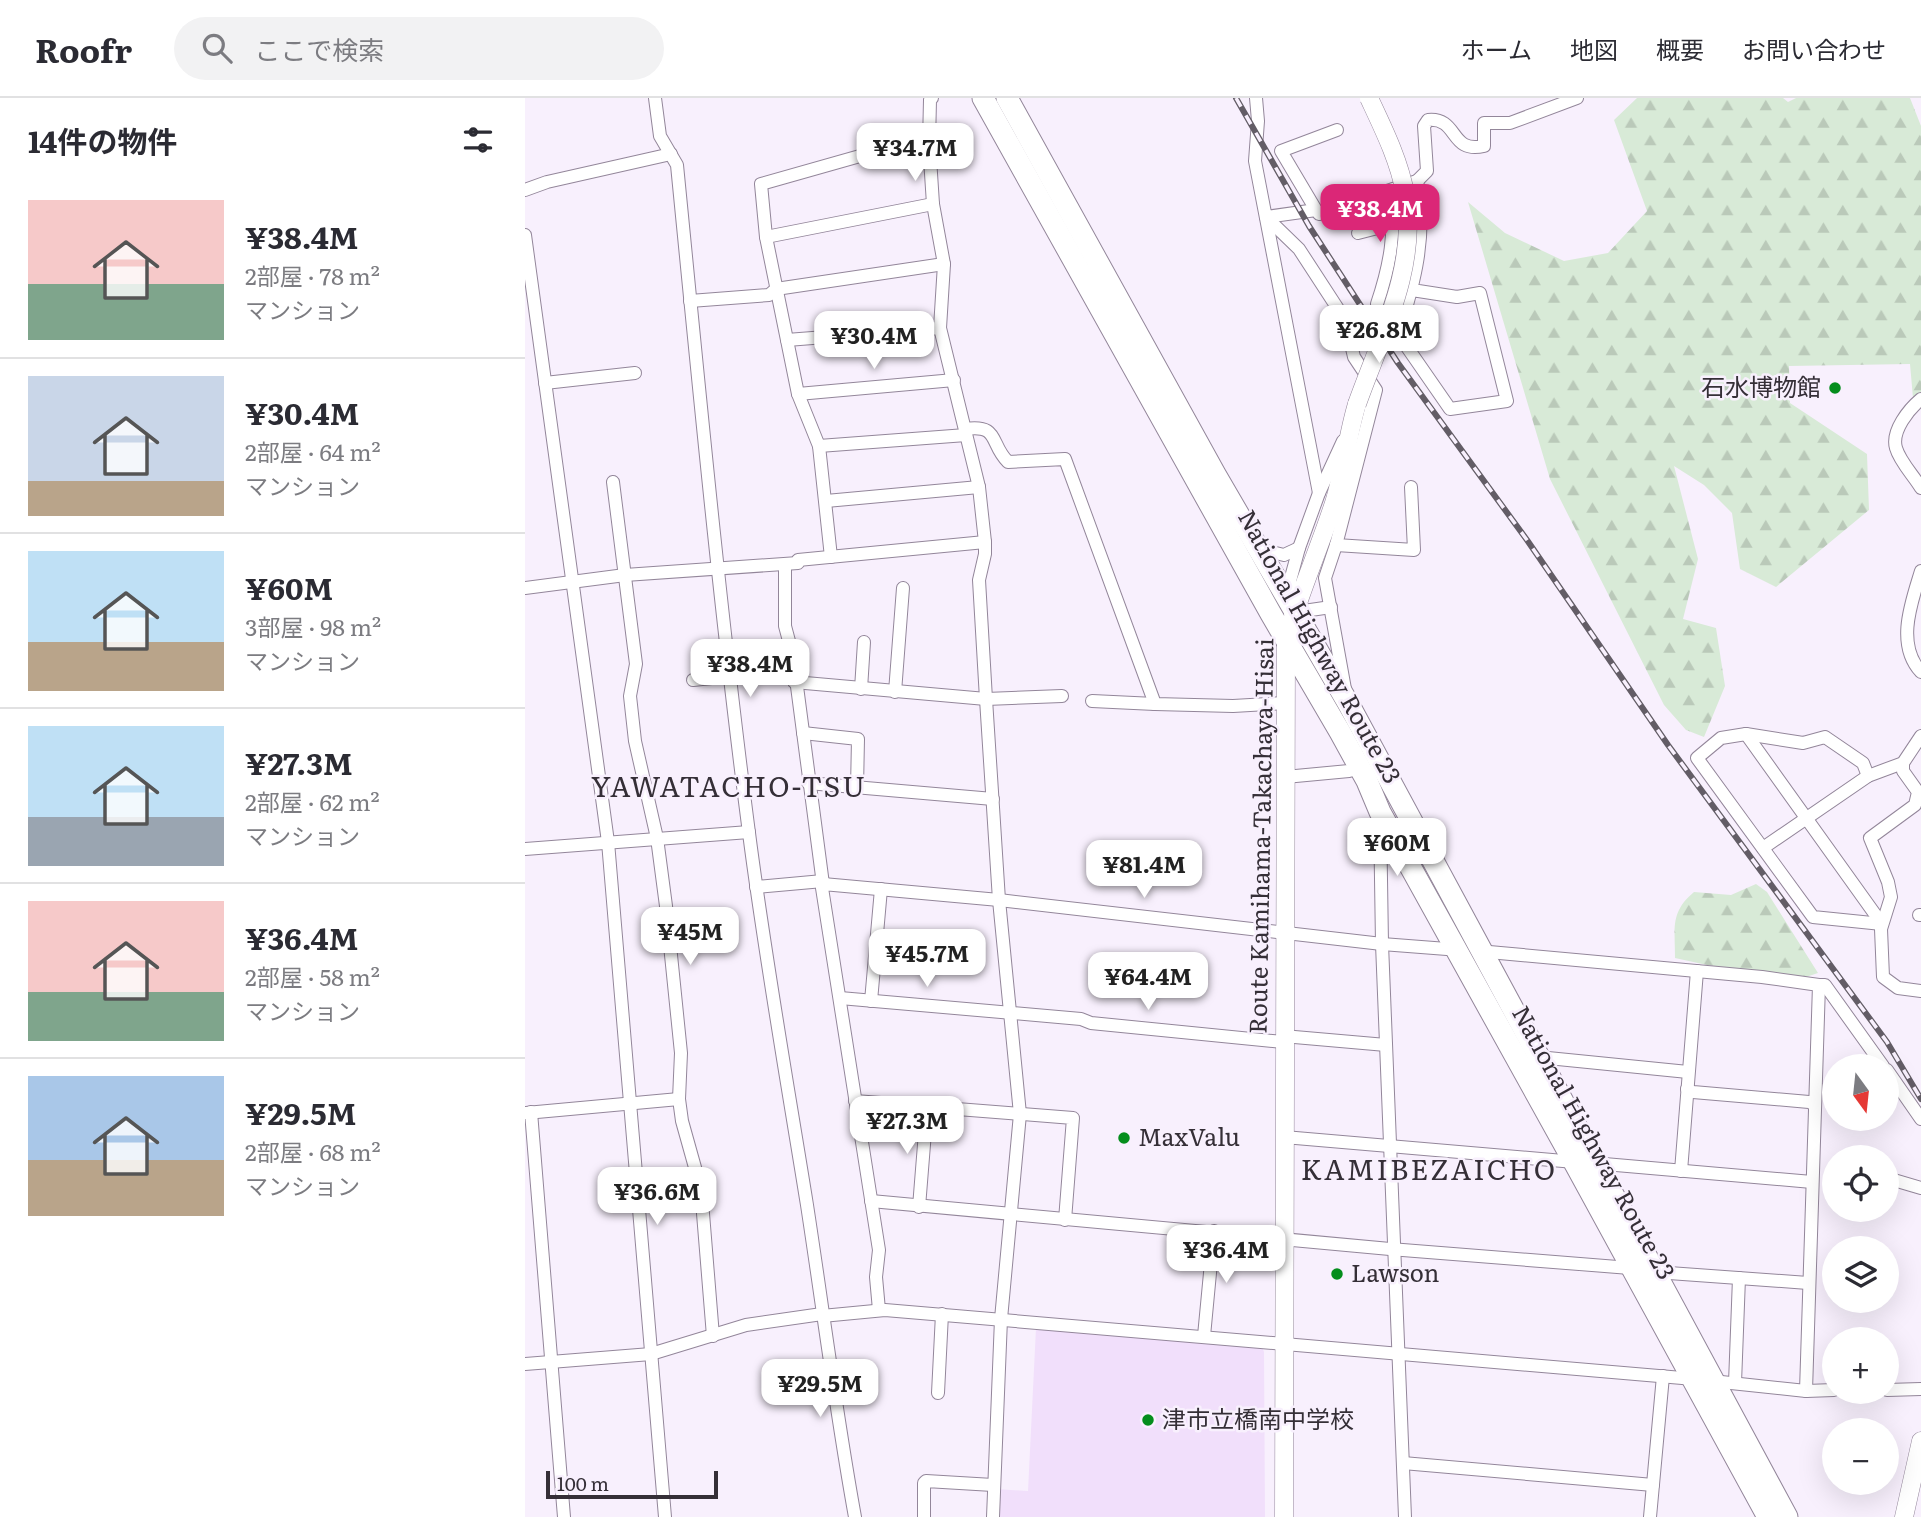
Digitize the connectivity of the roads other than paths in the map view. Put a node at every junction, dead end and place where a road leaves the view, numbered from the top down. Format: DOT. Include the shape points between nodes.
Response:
graph roads {
  1 [pos="655,98"];
  2 [pos="932,98"];
  3 [pos="983,98"];
  4 [pos="1007,98"];
  5 [pos="1256,98"];
  6 [pos="1369,98"];
  7 [pos="1577,98"];
  8 [pos="1338,130"];
  9 [pos="929,143"];
  10 [pos="671,154"];
  11 [pos="1417,181"];
  12 [pos="525,190"];
  13 [pos="1388,191"];
  14 [pos="933,204"];
  15 [pos="1316,209"];
  16 [pos="1266,217"];
  17 [pos="1393,224"];
  18 [pos="1359,233"];
  19 [pos="525,235"];
  20 [pos="766,237"];
  21 [pos="944,264"];
  22 [pos="776,289"];
  23 [pos="1412,290"];
  24 [pos="690,301"];
  25 [pos="1377,304"];
  26 [pos="940,328"];
  27 [pos="787,340"];
  28 [pos="635,373"];
  29 [pos="954,380"];
  30 [pos="545,383"];
  31 [pos="798,394"];
  32 [pos="1921,399"];
  33 [pos="1354,412"];
  34 [pos="965,432"];
  35 [pos="819,446"];
  36 [pos="613,482"];
  37 [pos="979,487"];
  38 [pos="1411,487"];
  39 [pos="1921,488"];
  40 [pos="1319,493"];
  41 [pos="826,501"];
  42 [pos="985,542"];
  43 [pos="1336,545"];
  44 [pos="1299,548"];
  45 [pos="1258,549"];
  46 [pos="831,557"];
  47 [pos="794,563"];
  48 [pos="717,570"];
  49 [pos="1921,570"];
  50 [pos="625,575"];
  51 [pos="572,582"];
  52 [pos="525,588"];
  53 [pos="902,588"];
  54 [pos="1331,607"];
  55 [pos="1294,612"];
  56 [pos="1271,614"];
  57 [pos="1286,640"];
  58 [pos="864,642"];
  59 [pos="1921,672"];
  60 [pos="730,676"];
  61 [pos="693,680"];
  62 [pos="794,682"];
  63 [pos="861,689"];
  64 [pos="895,692"];
  65 [pos="1062,696"];
  66 [pos="986,699"];
  67 [pos="1093,701"];
  68 [pos="1285,703"];
  69 [pos="1348,703"];
  70 [pos="1155,704"];
  71 [pos="803,733"];
  72 [pos="1746,734"];
  73 [pos="1921,736"];
  74 [pos="1903,763"];
  75 [pos="1360,768"];
  76 [pos="1868,776"];
  77 [pos="1285,777"];
  78 [pos="808,783"];
  79 [pos="857,788"];
  80 [pos="1919,796"];
  81 [pos="993,799"];
  82 [pos="1380,812"];
  83 [pos="1807,818"];
  84 [pos="749,832"];
  85 [pos="657,838"];
  86 [pos="608,842"];
  87 [pos="1763,848"];
  88 [pos="525,849"];
  89 [pos="823,882"];
  90 [pos="756,887"];
  91 [pos="881,889"];
  92 [pos="999,900"];
  93 [pos="1882,923"];
  94 [pos="1285,934"];
  95 [pos="1382,944"];
  96 [pos="1457,949"];
  97 [pos="1482,951"];
  98 [pos="1696,971"];
  99 [pos="1819,985"];
  100 [pos="1921,990"];
  101 [pos="840,998"];
  102 [pos="871,1001"];
  103 [pos="1011,1013"];
  104 [pos="1283,1039"];
  105 [pos="1386,1045"];
  106 [pos="1875,1054"];
  107 [pos="1538,1057"];
  108 [pos="1688,1072"];
  109 [pos="1899,1087"];
  110 [pos="1687,1089"];
  111 [pos="679,1099"];
  112 [pos="855,1101"];
  113 [pos="630,1103"];
  114 [pos="1815,1105"];
  115 [pos="927,1107"];
  116 [pos="528,1113"];
  117 [pos="1020,1114"];
  118 [pos="1921,1119"];
  119 [pos="1284,1137"];
  120 [pos="1390,1146"];
  121 [pos="1574,1162"];
  122 [pos="1596,1164"];
  123 [pos="1681,1171"];
  124 [pos="1812,1182"];
  125 [pos="1899,1182"];
  126 [pos="1921,1188"];
  127 [pos="871,1202"];
  128 [pos="919,1207"];
  129 [pos="1011,1215"];
  130 [pos="1065,1220"];
  131 [pos="1214,1231"];
  132 [pos="1284,1239"];
  133 [pos="1395,1248"];
  134 [pos="1630,1268"];
  135 [pos="1655,1272"];
  136 [pos="1739,1278"];
  137 [pos="1808,1283"];
  138 [pos="879,1310"];
  139 [pos="942,1314"];
  140 [pos="822,1315"];
  141 [pos="1002,1319"];
  142 [pos="713,1336"];
  143 [pos="1204,1336"];
  144 [pos="1284,1343"];
  145 [pos="651,1353"];
  146 [pos="1399,1353"];
  147 [pos="551,1362"];
  148 [pos="525,1364"];
  149 [pos="1663,1376"];
  150 [pos="1702,1380"];
  151 [pos="1735,1383"];
  152 [pos="1921,1389"];
  153 [pos="1822,1390"];
  154 [pos="1899,1390"];
  155 [pos="1806,1391"];
  156 [pos="938,1394"];
  157 [pos="1921,1441"];
  158 [pos="1403,1463"];
  159 [pos="993,1485"];
  160 [pos="1653,1485"];
  161 [pos="564,1517"];
  162 [pos="665,1517"];
  163 [pos="855,1517"];
  164 [pos="925,1517"];
  165 [pos="993,1517"];
  166 [pos="1284,1517"];
  167 [pos="1405,1517"];
  168 [pos="1650,1517"];
  169 [pos="1767,1517"];
  170 [pos="1787,1517"];
  171 [pos="1904,1517"];
  1 -- 10 [label="street" via="660,136"];
  2 -- 9 [label="street"];
  3 -- 56 [label="highway, National Highway Route 23"];
  4 -- 45 [label="highway, National Highway Route 23"];
  5 -- 16 [label="street" via="1255,161"];
  6 -- 33 [label="main road, Route Kamihama-Takachaya-Hisai, bridge" via="1400,172 1407,235 1397,291"];
  7 -- 11 [label="street" via="1510,123 1484,123 1484,146 1471,149 1446,125 1428,120 1424,126 1427,171"];
  8 -- 15 [label="street" via="1282,151"];
  9 -- 14 [label="street"];
  9 -- 20 [label="street" via="867,154 761,184"];
  10 -- 12 [label="street"];
  10 -- 24 [label="street" via="677,164"];
  11 -- 13 [label="street"];
  11 -- 23 [label="street" via="1422,235"];
  13 -- 15 [label="street" via="1319,214"];
  13 -- 17 [label="street"];
  14 -- 20 [label="street"];
  14 -- 21 [label="street"];
  15 -- 16 [label="street"];
  16 -- 40 [label="street"];
  16 -- 43 [label="street" via="1299,249 1340,312 1355,357 1376,390"];
  17 -- 18 [label="street"];
  17 -- 25 [label="street"];
  19 -- 30 [label="street"];
  20 -- 22 [label="street"];
  21 -- 22 [label="street"];
  21 -- 26 [label="street"];
  22 -- 24 [label="street" via="769,295"];
  22 -- 27 [label="street"];
  23 -- 23 [label="street" via="1398,334 1450,409 1507,401 1480,293 1457,297"];
  24 -- 48 [label="street"];
  26 -- 27 [label="street"];
  26 -- 29 [label="street"];
  27 -- 31 [label="street"];
  28 -- 30 [label="street"];
  29 -- 31 [label="street"];
  29 -- 34 [label="street"];
  30 -- 51 [label="street"];
  31 -- 35 [label="street"];
  32 -- 39 [label="street" via="1903,418 1896,448"];
  33 -- 40 [label="street"];
  33 -- 55 [label="main road, Route Kamihama-Takachaya-Hisai" via="1334,503"];
  34 -- 35 [label="street"];
  34 -- 37 [label="street"];
  34 -- 70 [label="street" via="986,429 1008,462 1065,458"];
  35 -- 41 [label="street"];
  36 -- 50 [label="street"];
  37 -- 41 [label="street"];
  37 -- 42 [label="street"];
  38 -- 43 [label="street" via="1414,550"];
  40 -- 44 [label="street"];
  41 -- 46 [label="street"];
  42 -- 46 [label="street"];
  42 -- 66 [label="street" via="979,580"];
  43 -- 54 [label="street" via="1325,578"];
  44 -- 45 [label="street" via="1284,555"];
  44 -- 55 [label="street" via="1290,581"];
  45 -- 55 [label="highway, National Highway Route 23"];
  46 -- 47 [label="street"];
  47 -- 48 [label="street"];
  47 -- 62 [label="street" via="785,626"];
  48 -- 50 [label="street"];
  48 -- 60 [label="street"];
  49 -- 59 [label="street" via="1908,623 1912,658"];
  50 -- 51 [label="street"];
  50 -- 85 [label="street" via="636,664 630,696 635,741"];
  51 -- 52 [label="street"];
  51 -- 86 [label="street"];
  53 -- 64 [label="street"];
  54 -- 55 [label="street"];
  54 -- 69 [label="street"];
  55 -- 56 [label="street"];
  55 -- 57 [label="main road, Route Kamihama-Takachaya-Hisai"];
  55 -- 69 [label="highway, National Highway Route 23"];
  56 -- 57 [label="highway, National Highway Route 23"];
  57 -- 68 [label="main road, Route Kamihama-Takachaya-Hisai"];
  57 -- 75 [label="highway, National Highway Route 23"];
  58 -- 63 [label="street"];
  60 -- 61 [label="street"];
  60 -- 84 [label="street"];
  62 -- 63 [label="street"];
  62 -- 71 [label="street"];
  63 -- 64 [label="street"];
  64 -- 66 [label="street"];
  65 -- 66 [label="street"];
  66 -- 81 [label="street"];
  67 -- 70 [label="street"];
  68 -- 70 [label="street"];
  68 -- 77 [label="main road, Route Kamihama-Takachaya-Hisai"];
  69 -- 97 [label="highway, National Highway Route 23"];
  71 -- 78 [label="street"];
  71 -- 79 [label="street" via="858,739"];
  72 -- 76 [label="street" via="1803,743 1825,737 1863,762"];
  72 -- 83 [label="street"];
  72 -- 87 [label="street" via="1721,738 1697,758"];
  73 -- 74 [label="street"];
  74 -- 76 [label="street"];
  74 -- 80 [label="street"];
  75 -- 77 [label="street"];
  75 -- 82 [label="highway, National Highway Route 23"];
  76 -- 83 [label="street"];
  77 -- 94 [label="main road, Route Kamihama-Takachaya-Hisai"];
  78 -- 79 [label="street"];
  78 -- 89 [label="street"];
  79 -- 81 [label="street"];
  80 -- 93 [label="street" via="1915,805 1870,838 1891,889"];
  81 -- 92 [label="street"];
  82 -- 95 [label="street"];
  82 -- 96 [label="highway, National Highway Route 23"];
  83 -- 87 [label="street"];
  83 -- 93 [label="street"];
  84 -- 85 [label="street"];
  84 -- 90 [label="street"];
  85 -- 86 [label="street"];
  85 -- 111 [label="street" via="676,989"];
  86 -- 88 [label="street"];
  86 -- 113 [label="street"];
  87 -- 93 [label="street" via="1813,917"];
  89 -- 90 [label="street"];
  89 -- 91 [label="street"];
  89 -- 101 [label="street"];
  90 -- 140 [label="street"];
  91 -- 92 [label="street"];
  91 -- 102 [label="street"];
  92 -- 94 [label="street"];
  92 -- 103 [label="street"];
  93 -- 100 [label="street" via="1883,977 1898,988"];
  94 -- 95 [label="street"];
  94 -- 104 [label="main road, Route Kamihama-Takachaya-Hisai"];
  95 -- 96 [label="street"];
  95 -- 105 [label="street"];
  96 -- 97 [label="street"];
  96 -- 121 [label="highway, National Highway Route 23"];
  97 -- 98 [label="street"];
  97 -- 107 [label="highway, National Highway Route 23"];
  98 -- 99 [label="street"];
  98 -- 108 [label="street"];
  99 -- 106 [label="street" via="1825,985"];
  99 -- 114 [label="street"];
  101 -- 102 [label="street"];
  101 -- 112 [label="street"];
  102 -- 103 [label="street"];
  103 -- 104 [label="street"];
  103 -- 117 [label="street"];
  104 -- 105 [label="street"];
  104 -- 119 [label="main road, Route Kamihama-Takachaya-Hisai"];
  105 -- 120 [label="street"];
  107 -- 108 [label="street"];
  107 -- 122 [label="highway, National Highway Route 23"];
  108 -- 110 [label="street"];
  109 -- 118 [label="street"];
  110 -- 114 [label="street"];
  110 -- 123 [label="street"];
  111 -- 113 [label="street"];
  111 -- 142 [label="street" via="701,1189"];
  112 -- 115 [label="street"];
  112 -- 127 [label="street"];
  113 -- 116 [label="street"];
  113 -- 145 [label="street"];
  114 -- 124 [label="street"];
  115 -- 117 [label="street"];
  115 -- 128 [label="street"];
  116 -- 147 [label="street"];
  117 -- 129 [label="street"];
  117 -- 130 [label="street" via="1073,1118"];
  119 -- 120 [label="street"];
  119 -- 132 [label="main road, Route Kamihama-Takachaya-Hisai"];
  120 -- 121 [label="street"];
  120 -- 133 [label="street"];
  121 -- 122 [label="street"];
  121 -- 134 [label="highway, National Highway Route 23"];
  122 -- 123 [label="street"];
  122 -- 135 [label="highway, National Highway Route 23"];
  123 -- 124 [label="street"];
  124 -- 137 [label="street"];
  125 -- 126 [label="street"];
  127 -- 128 [label="street"];
  127 -- 138 [label="street" via="879,1250"];
  128 -- 129 [label="street"];
  129 -- 130 [label="street"];
  129 -- 141 [label="street"];
  130 -- 131 [label="street"];
  131 -- 132 [label="street"];
  131 -- 143 [label="street"];
  132 -- 133 [label="street"];
  132 -- 144 [label="main road, Route Kamihama-Takachaya-Hisai"];
  133 -- 134 [label="street"];
  133 -- 146 [label="street"];
  134 -- 150 [label="highway, National Highway Route 23"];
  135 -- 136 [label="street"];
  135 -- 150 [label="highway, National Highway Route 23"];
  136 -- 137 [label="street"];
  136 -- 151 [label="street"];
  137 -- 155 [label="street"];
  138 -- 139 [label="street"];
  138 -- 140 [label="street"];
  139 -- 141 [label="street"];
  139 -- 156 [label="street"];
  140 -- 142 [label="street" via="746,1325"];
  140 -- 163 [label="street"];
  141 -- 143 [label="street"];
  141 -- 159 [label="street"];
  142 -- 145 [label="street"];
  143 -- 144 [label="street"];
  144 -- 146 [label="street"];
  144 -- 166 [label="main road, Route Kamihama-Takachaya-Hisai"];
  145 -- 147 [label="street"];
  145 -- 162 [label="street"];
  146 -- 149 [label="street"];
  146 -- 158 [label="street"];
  147 -- 148 [label="street"];
  147 -- 161 [label="street"];
  149 -- 150 [label="street"];
  149 -- 160 [label="street"];
  150 -- 151 [label="street"];
  150 -- 169 [label="highway, National Highway Route 23"];
  150 -- 170 [label="highway, National Highway Route 23"];
  151 -- 155 [label="street"];
  152 -- 154 [label="street"];
  153 -- 155 [label="street"];
  157 -- 171 [label="main road"];
  158 -- 160 [label="street"];
  158 -- 167 [label="street"];
  159 -- 164 [label="street" via="926,1481"];
  159 -- 165 [label="street"];
  160 -- 168 [label="street"];
}
